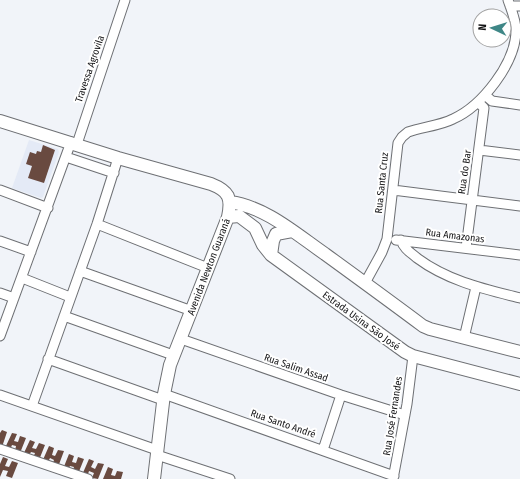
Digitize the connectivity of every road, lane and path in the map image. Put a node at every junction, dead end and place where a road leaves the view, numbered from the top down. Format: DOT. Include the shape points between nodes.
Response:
graph roads {
  1 [pos="125,0"];
  2 [pos="509,3"];
  3 [pos="520,6"];
  4 [pos="516,52"];
  5 [pos="485,95"];
  6 [pos="478,102"];
  7 [pos="520,105"];
  8 [pos="0,121"];
  9 [pos="74,143"];
  10 [pos="479,150"];
  11 [pos="520,156"];
  12 [pos="66,157"];
  13 [pos="118,158"];
  14 [pos="114,172"];
  15 [pos="0,190"];
  16 [pos="393,190"];
  17 [pos="473,200"];
  18 [pos="230,202"];
  19 [pos="520,206"];
  20 [pos="48,208"];
  21 [pos="228,217"];
  22 [pos="97,224"];
  23 [pos="292,231"];
  24 [pos="387,239"];
  25 [pos="401,240"];
  26 [pos="0,241"];
  27 [pos="466,248"];
  28 [pos="31,252"];
  29 [pos="271,255"];
  30 [pos="520,255"];
  31 [pos="208,268"];
  32 [pos="80,271"];
  33 [pos="22,278"];
  34 [pos="365,283"];
  35 [pos="476,287"];
  36 [pos="0,293"];
  37 [pos="70,297"];
  38 [pos="14,298"];
  39 [pos="520,298"];
  40 [pos="192,311"];
  41 [pos="64,316"];
  42 [pos="0,336"];
  43 [pos="180,338"];
  44 [pos="464,338"];
  45 [pos="520,352"];
  46 [pos="173,355"];
  47 [pos="413,356"];
  48 [pos="48,359"];
  49 [pos="520,384"];
  50 [pos="0,395"];
  51 [pos="341,395"];
  52 [pos="163,397"];
  53 [pos="32,406"];
  54 [pos="405,414"];
  55 [pos="0,450"];
  56 [pos="324,450"];
  57 [pos="157,452"];
  58 [pos="394,477"];
  59 [pos="83,478"];
  60 [pos="154,479"];
  61 [pos="230,479"];
  1 -- 9 [label="street, Travessa Agrovila"];
  2 -- 3 [label="street"];
  2 -- 4 [label="street, Rua Santa Cruz" via="516,26"];
  4 -- 5 [label="street, Rua Santa Cruz"];
  5 -- 6 [label="street, Rua Santa Cruz"];
  5 -- 7 [label="street" via="492,101"];
  6 -- 10 [label="street, Rua do Bar" via="484,108"];
  6 -- 16 [label="street, Rua Santa Cruz" via="451,120 408,132 402,137 398,146"];
  8 -- 9 [label="main road"];
  9 -- 12 [label="street, Travessa Agrovila"];
  9 -- 13 [label="main road"];
  10 -- 11 [label="street"];
  10 -- 17 [label="street, Rua do Bar"];
  12 -- 14 [label="street"];
  12 -- 20 [label="street, Travessa Agrovila"];
  13 -- 14 [label="street"];
  13 -- 18 [label="main road" via="219,187 225,191"];
  14 -- 22 [label="street"];
  15 -- 20 [label="street"];
  16 -- 17 [label="street"];
  16 -- 24 [label="street, Rua Santa Cruz"];
  17 -- 19 [label="street"];
  17 -- 27 [label="street, Rua do Bar"];
  18 -- 21 [label="main road, Avenida Newton Guaraná"];
  18 -- 23 [label="main road" via="260,210"];
  20 -- 28 [label="street, Travessa Agrovila"];
  21 -- 29 [label="main road, Estrada Usina São José" via="239,216 255,228"];
  21 -- 31 [label="main road, Avenida Newton Guaraná"];
  22 -- 31 [label="street"];
  22 -- 32 [label="street"];
  23 -- 29 [label="main road" via="276,234 272,241"];
  23 -- 34 [label="main road"];
  24 -- 25 [label="street, Rua Amazonas"];
  24 -- 34 [label="street, Rua Santa Cruz"];
  25 -- 27 [label="street, Rua Amazonas"];
  25 -- 35 [label="street" via="403,247 432,268"];
  26 -- 28 [label="street"];
  27 -- 30 [label="street, Rua Amazonas"];
  28 -- 33 [label="street, Travessa Agrovila"];
  29 -- 47 [label="main road, Estrada Usina São José"];
  31 -- 40 [label="main road, Avenida Newton Guaraná"];
  32 -- 37 [label="street"];
  32 -- 40 [label="street"];
  33 -- 37 [label="street"];
  33 -- 38 [label="street, Travessa Agrovila"];
  34 -- 44 [label="main road" via="423,326"];
  35 -- 39 [label="street"];
  35 -- 44 [label="street"];
  36 -- 38 [label="street"];
  37 -- 41 [label="street"];
  38 -- 42 [label="street, Travessa Agrovila"];
  40 -- 43 [label="main road, Avenida Newton Guaraná"];
  41 -- 46 [label="street"];
  41 -- 48 [label="street"];
  43 -- 46 [label="main road, Avenida Newton Guaraná"];
  43 -- 51 [label="street, Rua Salim Assad"];
  44 -- 45 [label="main road"];
  46 -- 52 [label="main road, Avenida Newton Guaraná"];
  47 -- 49 [label="main road, Estrada Usina São José"];
  47 -- 54 [label="street, Rua José Fernandes"];
  48 -- 52 [label="street, Rua Santo André"];
  48 -- 53 [label="street"];
  50 -- 53 [label="street"];
  51 -- 54 [label="street, Rua Salim Assad"];
  51 -- 56 [label="street"];
  52 -- 56 [label="street, Rua Santo André"];
  52 -- 57 [label="main road, Avenida Newton Guaraná"];
  53 -- 57 [label="street"];
  54 -- 58 [label="street, Rua José Fernandes"];
  55 -- 59 [label="street"];
  56 -- 58 [label="street, Rua Santo André"];
  57 -- 60 [label="main road, Avenida Newton Guaraná"];
  57 -- 61 [label="street"];
}
